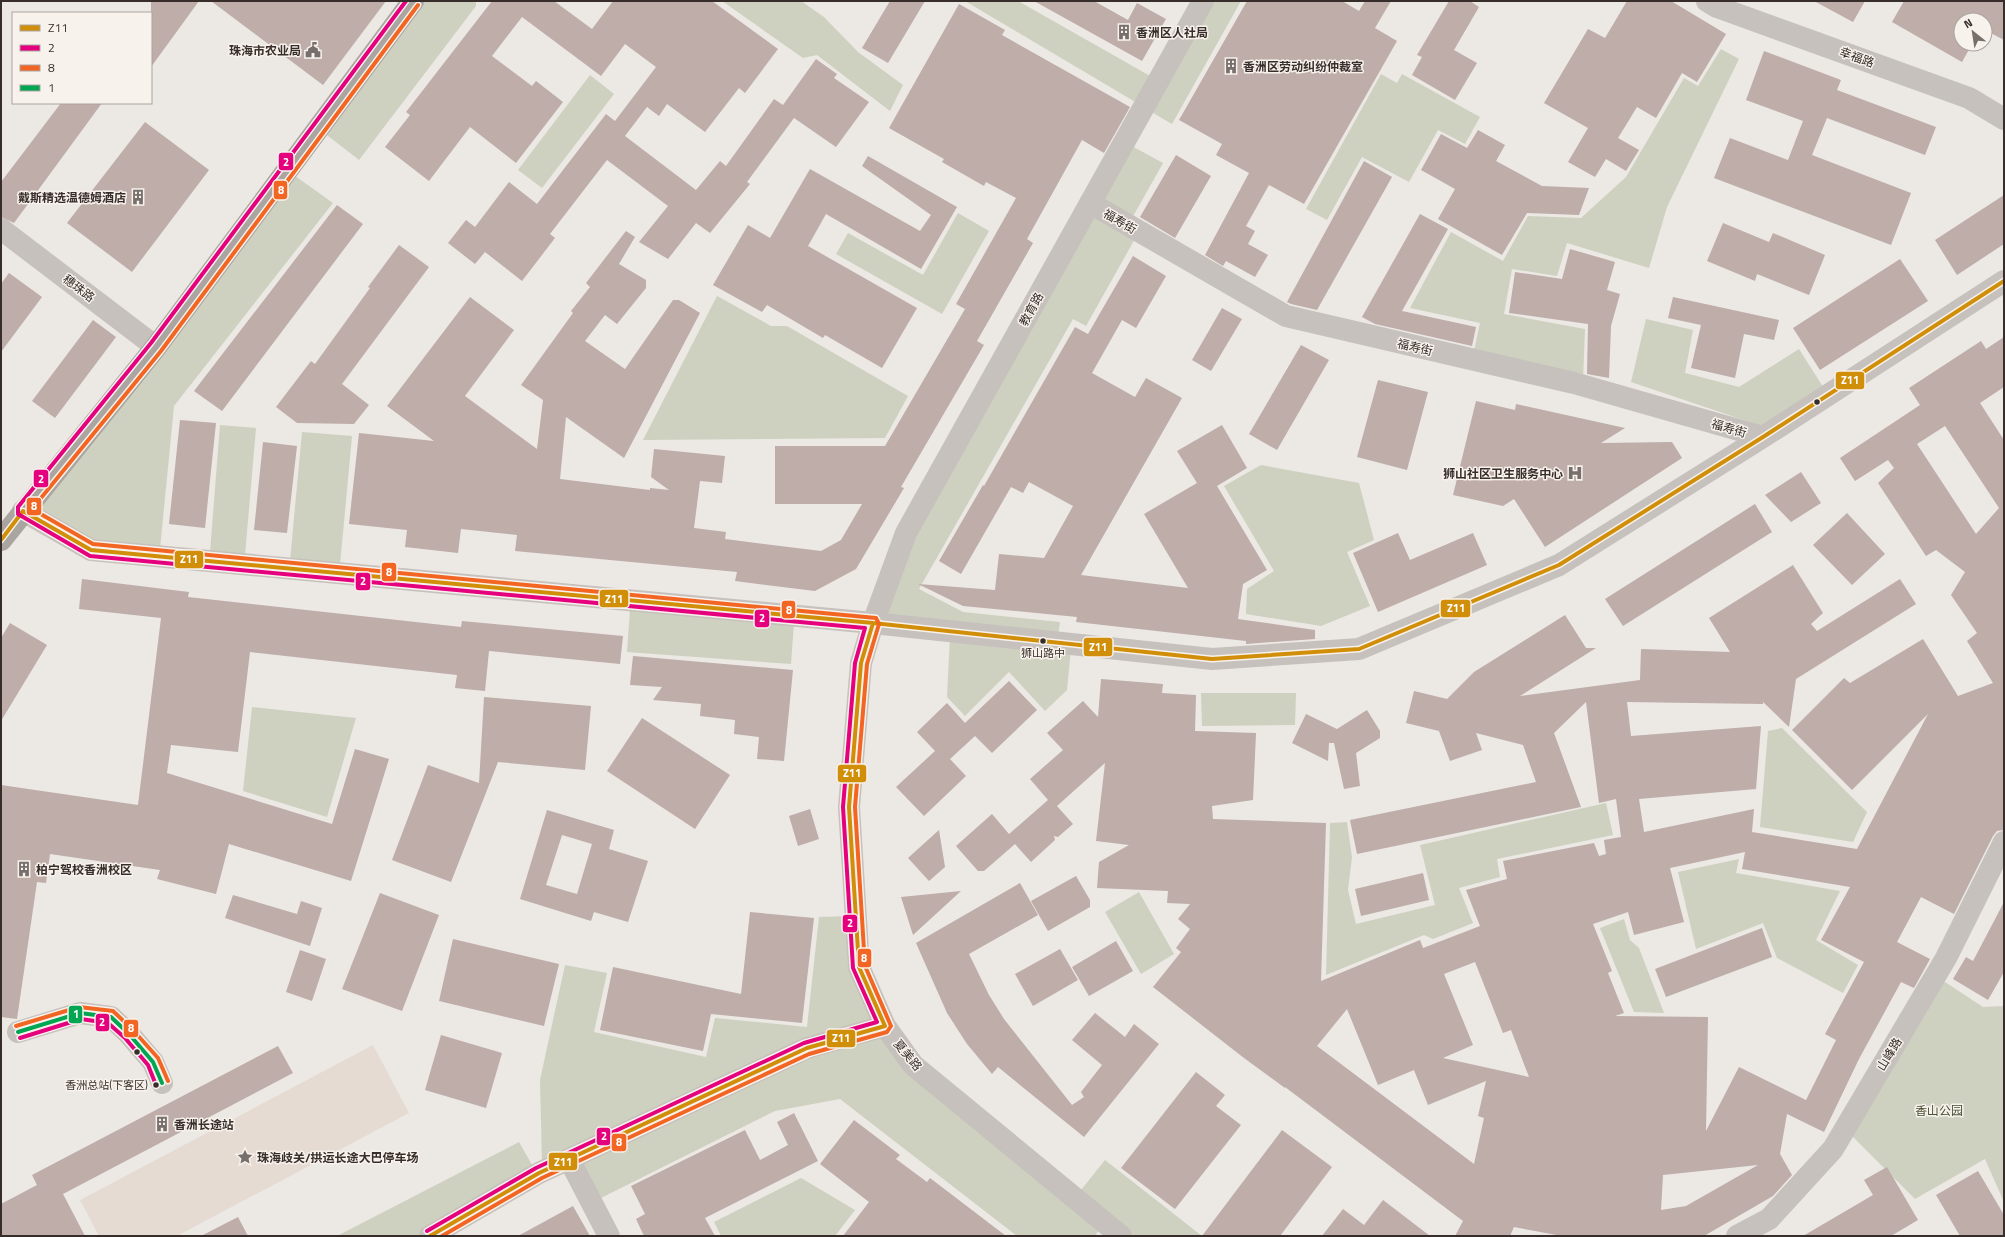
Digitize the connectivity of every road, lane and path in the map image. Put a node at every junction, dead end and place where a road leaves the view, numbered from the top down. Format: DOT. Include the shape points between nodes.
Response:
graph roads {
  1 [pos="412,1"];
  2 [pos="1203,1"];
  3 [pos="1707,1"];
  4 [pos="2004,119"];
  5 [pos="1090,203"];
  6 [pos="1,229"];
  7 [pos="2004,280"];
  8 [pos="156,347"];
  9 [pos="1763,437"];
  10 [pos="23,511"];
  11 [pos="1,540"];
  12 [pos="873,623"];
  13 [pos="2004,842"];
  14 [pos="885,1026"];
  15 [pos="18,1032"];
  16 [pos="162,1083"];
  17 [pos="569,1159"];
  18 [pos="1111,1233"];
  19 [pos="430,1236"];
  20 [pos="609,1236"];
  21 [pos="1737,1236"];
  1 -- 8 [label="main road"];
  2 -- 5 [label="street, 教育路"];
  3 -- 4 [label="street, 幸福路" via="1969,98"];
  5 -- 9 [label="street, 福寿街" via="1286,316 1574,383"];
  5 -- 12 [label="street, 教育路" via="906,533"];
  6 -- 8 [label="street, 穗珠路"];
  7 -- 9 [label="street"];
  8 -- 10 [label="main road"];
  9 -- 12 [label="street" via="1559,565 1359,649 1212,659"];
  10 -- 11 [label="main road"];
  10 -- 12 [label="street" via="91,550"];
  12 -- 14 [label="street, 夏美路" via="861,663 849,808 859,967"];
  13 -- 21 [label="street, 山峰路" via="1946,958 1833,1149 1769,1219"];
  14 -- 17 [label="street" via="807,1048"];
  14 -- 18 [label="street, 夏美路" via="913,1065"];
  15 -- 16 [label="street" via="80,1013 110,1017 153,1062"];
  17 -- 19 [label="street" via="539,1173"];
  17 -- 20 [label="street"];
}
